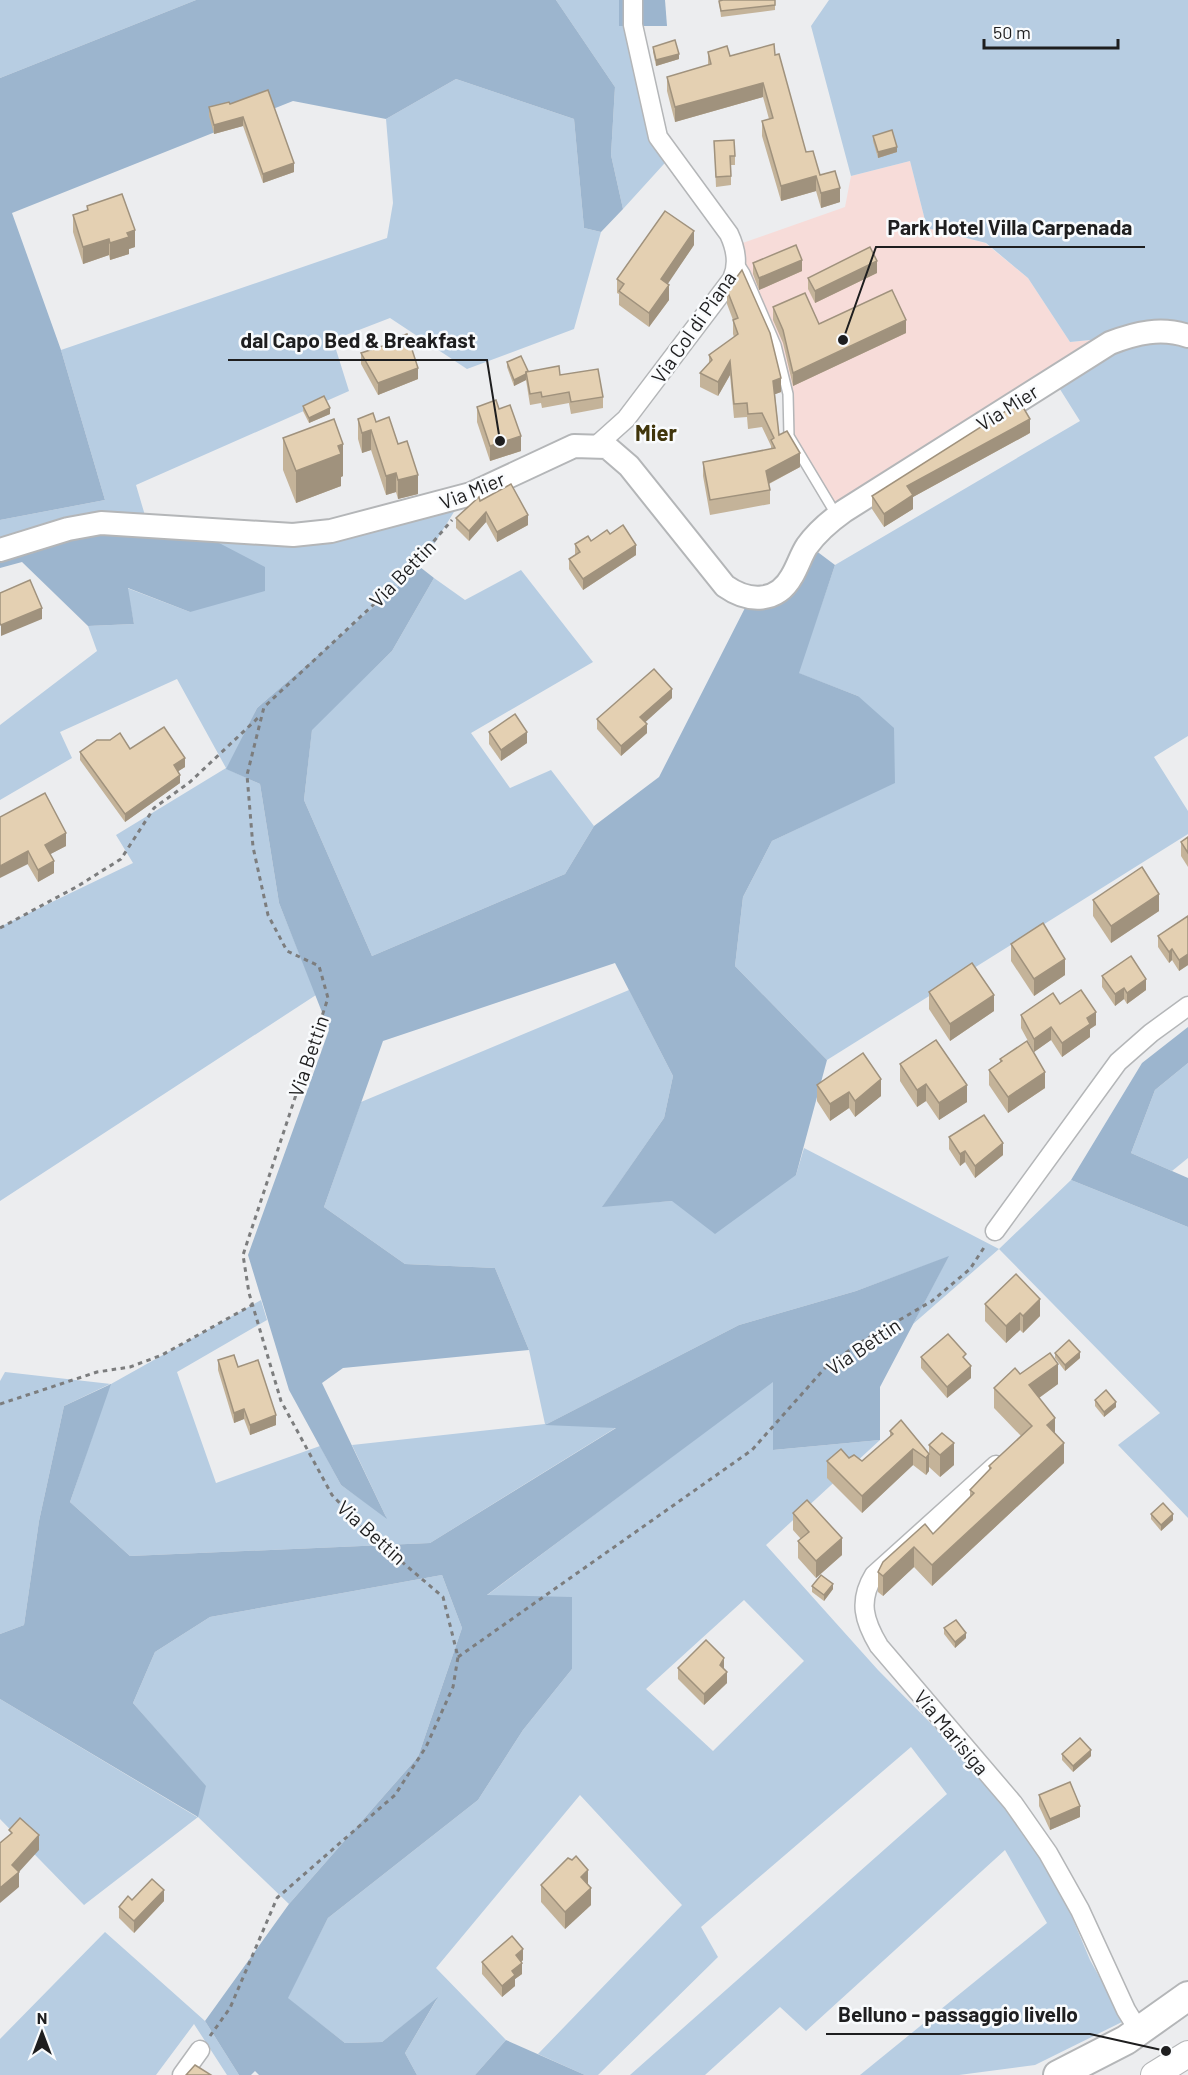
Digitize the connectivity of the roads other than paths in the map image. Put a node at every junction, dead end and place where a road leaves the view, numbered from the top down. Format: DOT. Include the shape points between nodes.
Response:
graph roads {
  1 [pos="633,0"];
  2 [pos="736,260"];
  3 [pos="1188,336"];
  4 [pos="597,445"];
  5 [pos="837,516"];
  6 [pos="0,549"];
  7 [pos="1188,1006"];
  8 [pos="995,1231"];
  9 [pos="996,1465"];
  10 [pos="1188,1996"];
  11 [pos="1139,2031"];
  12 [pos="200,2050"];
  13 [pos="1188,2054"];
  14 [pos="182,2075"];
  15 [pos="1058,2075"];
  16 [pos="1154,2075"];
  1 -- 2 [label="street, Via Col di Piana" via="633,25 658,137 723,224"];
  2 -- 4 [label="street, Via Col di Piana" via="732,279 688,339 626,419"];
  2 -- 5 [label="lane" via="776,345 788,394 789,436"];
  3 -- 5 [label="street, Via Mier" via="1173,331 1148,331 1110,343"];
  4 -- 5 [label="street, Via Mier" via="617,454 715,575 747,598 758,599 779,592 816,534"];
  4 -- 6 [label="street, Via Mier" via="563,449 471,494 320,533 101,523"];
  7 -- 8 [label="street" via="1118,1062"];
  9 -- 11 [label="street, Via Marisiga" via="874,1575 865,1589 863,1607 879,1646 1013,1803 1048,1853"];
  10 -- 11 [label="main road"];
  11 -- 15 [label="main road"];
  12 -- 14 [label="street"];
  13 -- 16 [label="main road"];
}
